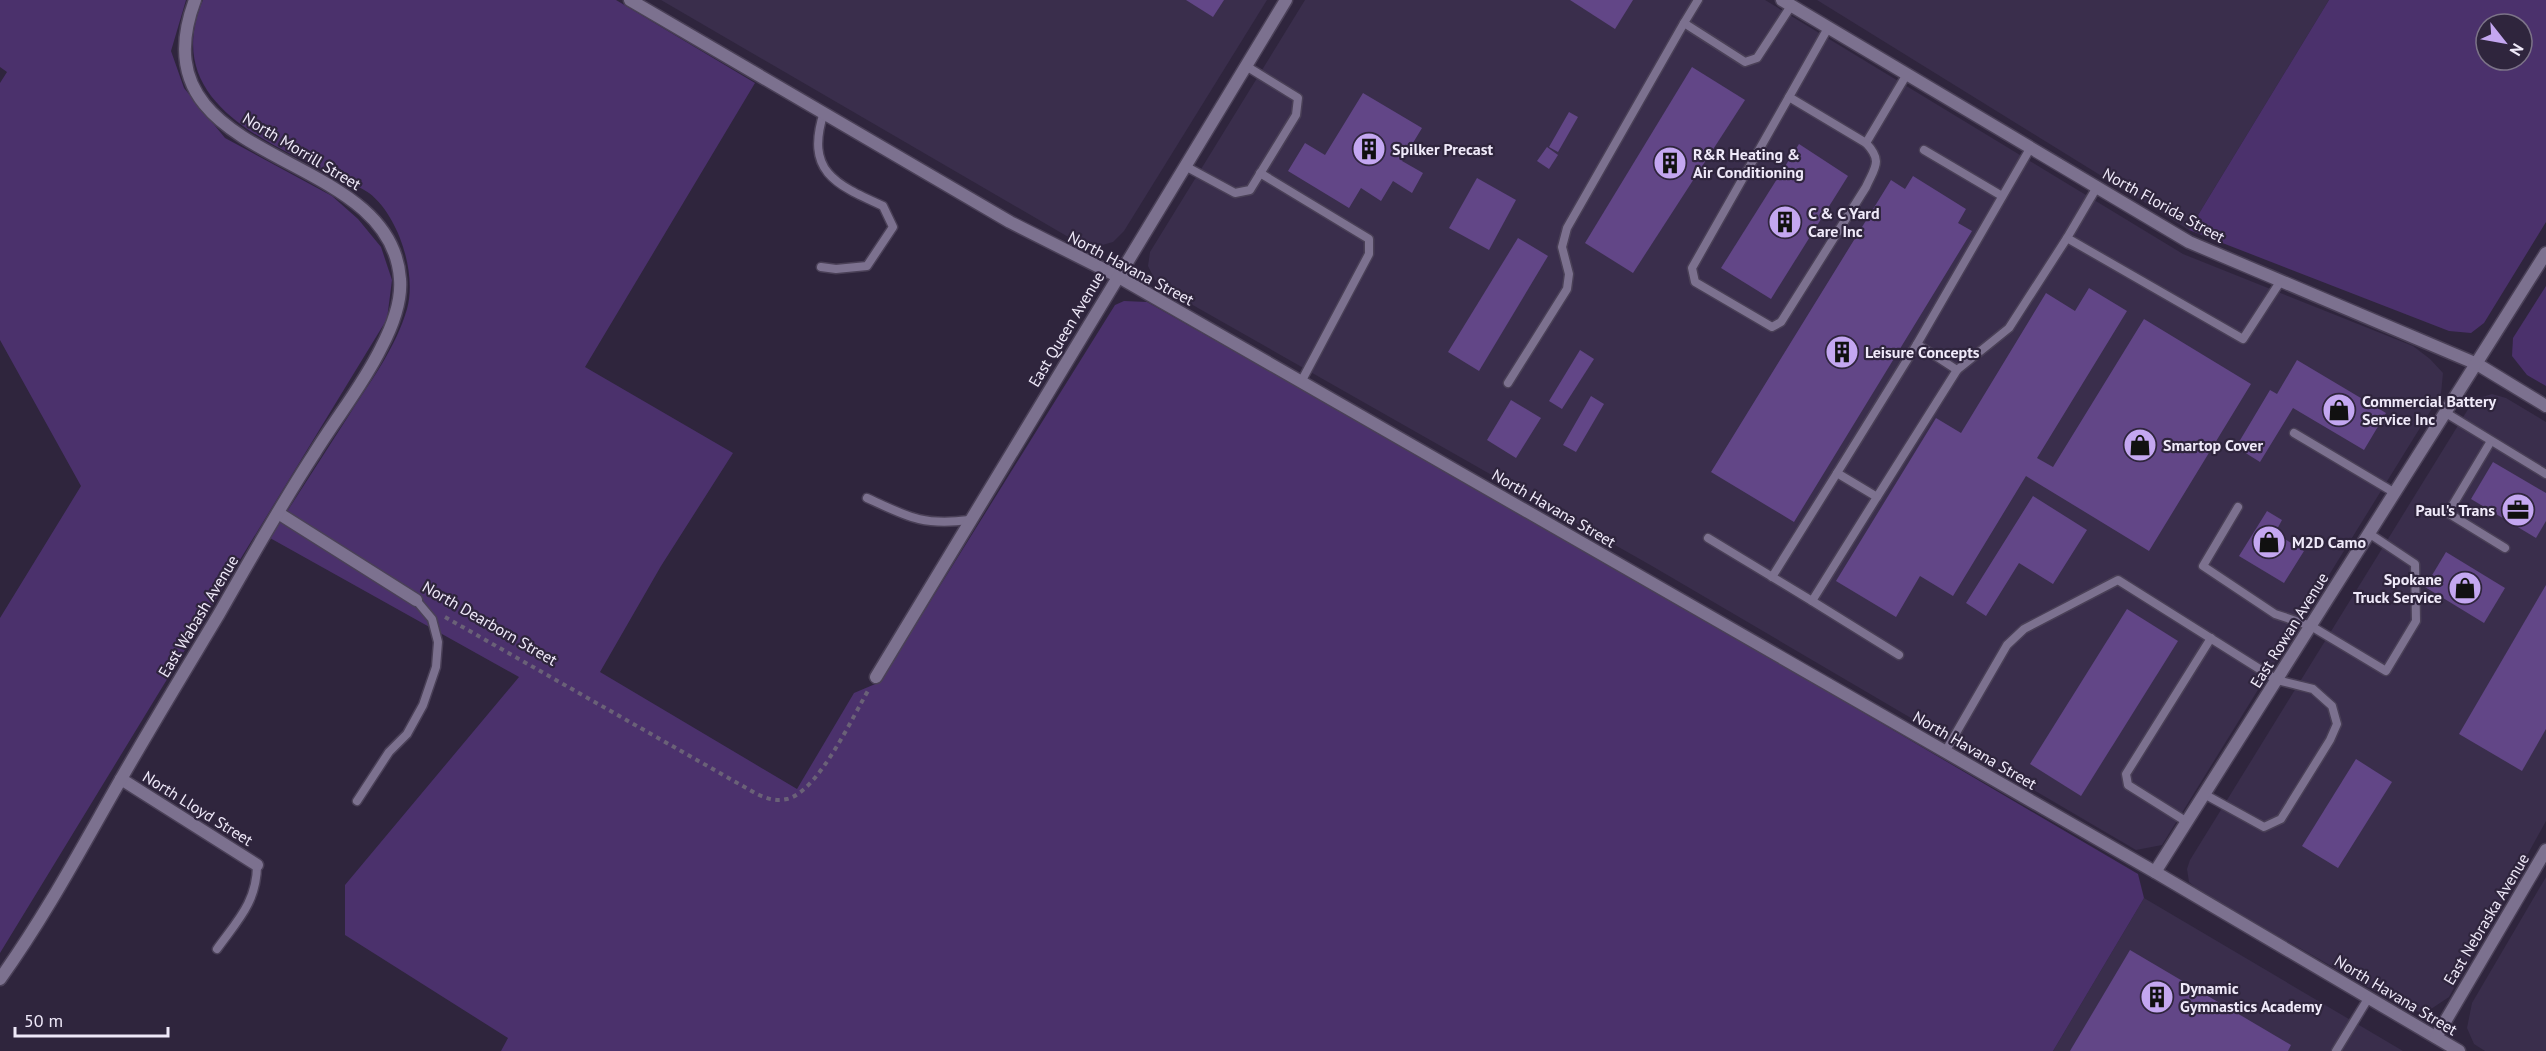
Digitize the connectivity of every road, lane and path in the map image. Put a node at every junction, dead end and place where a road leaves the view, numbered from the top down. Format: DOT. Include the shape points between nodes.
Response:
graph roads {
  1 [pos="195,0"];
  2 [pos="630,0"];
  3 [pos="1286,0"];
  4 [pos="1698,0"];
  5 [pos="1786,3"];
  6 [pos="1684,23"];
  7 [pos="1828,28"];
  8 [pos="1246,66"];
  9 [pos="1907,74"];
  10 [pos="1789,97"];
  11 [pos="824,112"];
  12 [pos="1866,143"];
  13 [pos="2031,147"];
  14 [pos="1924,150"];
  15 [pos="1185,166"];
  16 [pos="1260,173"];
  17 [pos="2097,187"];
  18 [pos="2002,196"];
  19 [pos="2067,238"];
  20 [pos="2546,253"];
  21 [pos="398,263"];
  22 [pos="821,267"];
  23 [pos="1117,276"];
  24 [pos="2280,282"];
  25 [pos="1917,344"];
  26 [pos="2477,364"];
  27 [pos="1957,370"];
  28 [pos="1301,382"];
  29 [pos="1508,383"];
  30 [pos="2546,406"];
  31 [pos="2446,412"];
  32 [pos="2294,433"];
  33 [pos="2491,441"];
  34 [pos="1837,473"];
  35 [pos="2546,474"];
  36 [pos="2395,493"];
  37 [pos="1877,497"];
  38 [pos="867,498"];
  39 [pos="2238,507"];
  40 [pos="278,513"];
  41 [pos="969,520"];
  42 [pos="2370,534"];
  43 [pos="1708,537"];
  44 [pos="2505,548"];
  45 [pos="1773,577"];
  46 [pos="416,600"];
  47 [pos="1812,601"];
  48 [pos="2311,627"];
  49 [pos="2211,638"];
  50 [pos="1899,655"];
  51 [pos="876,677"];
  52 [pos="2277,680"];
  53 [pos="1945,752"];
  54 [pos="120,779"];
  55 [pos="2204,795"];
  56 [pos="357,801"];
  57 [pos="2187,822"];
  58 [pos="2546,850"];
  59 [pos="257,866"];
  60 [pos="2155,872"];
  61 [pos="217,949"];
  62 [pos="0,979"];
  63 [pos="2368,997"];
  64 [pos="2436,1036"];
  65 [pos="2336,1051"];
  66 [pos="2458,1051"];
  1 -- 21 [label="street, North Morrill Street" via="183,38 183,55 193,87 204,104 250,142 364,209 387,237"];
  2 -- 11 [label="street, North Havana Street"];
  3 -- 8 [label="street, East Queen Avenue"];
  4 -- 6 [label="lane"];
  5 -- 6 [label="lane" via="1757,58 1744,62"];
  5 -- 7 [label="street, North Florida Street"];
  6 -- 29 [label="lane" via="1567,228 1562,247 1569,274 1567,289"];
  7 -- 9 [label="street, North Florida Street"];
  7 -- 10 [label="lane"];
  8 -- 15 [label="street, East Queen Avenue"];
  8 -- 16 [label="lane" via="1298,98 1296,114"];
  9 -- 12 [label="lane"];
  9 -- 13 [label="street, North Florida Street"];
  10 -- 12 [label="lane"];
  10 -- 12 [label="lane" via="1692,268 1695,282 1772,327 1781,322 1877,164 1875,153"];
  11 -- 22 [label="lane" via="816,137 820,162 829,175 883,206 893,227 867,266"];
  11 -- 23 [label="street, North Havana Street" via="1010,222"];
  13 -- 17 [label="street, North Florida Street"];
  13 -- 18 [label="lane"];
  14 -- 18 [label="lane"];
  15 -- 16 [label="lane" via="1235,193 1250,190"];
  15 -- 23 [label="street, East Queen Avenue"];
  16 -- 28 [label="lane" via="1369,239 1369,254"];
  17 -- 19 [label="lane"];
  17 -- 24 [label="street, North Florida Street" via="2190,242"];
  18 -- 25 [label="lane"];
  19 -- 24 [label="lane" via="2243,339"];
  19 -- 27 [label="lane" via="2009,328"];
  20 -- 26 [label="street, East Rowan Avenue"];
  21 -- 40 [label="street, East Wabash Avenue" via="399,304 384,342"];
  23 -- 28 [label="street, North Havana Street"];
  23 -- 41 [label="street, East Queen Avenue"];
  24 -- 26 [label="street, North Florida Street"];
  25 -- 27 [label="lane"];
  25 -- 34 [label="lane"];
  26 -- 30 [label="street, North Florida Street"];
  26 -- 31 [label="street, East Rowan Avenue"];
  27 -- 37 [label="lane"];
  28 -- 53 [label="street, North Havana Street"];
  31 -- 33 [label="lane"];
  31 -- 36 [label="street, East Rowan Avenue"];
  32 -- 36 [label="lane"];
  33 -- 35 [label="lane"];
  33 -- 44 [label="lane" via="2448,513"];
  34 -- 37 [label="lane"];
  34 -- 45 [label="lane"];
  36 -- 42 [label="street, East Rowan Avenue"];
  37 -- 47 [label="lane"];
  38 -- 41 [label="lane" via="914,520 940,524"];
  39 -- 48 [label="lane" via="2203,566 2275,614"];
  40 -- 46 [label="street, North Dearborn Street"];
  40 -- 54 [label="street, East Wabash Avenue"];
  41 -- 51 [label="street, East Queen Avenue"];
  42 -- 48 [label="street, East Rowan Avenue"];
  42 -- 48 [label="lane" via="2415,564 2416,621 2386,671"];
  43 -- 45 [label="lane"];
  45 -- 47 [label="lane"];
  46 -- 51 [label="path, North Dearborn Street" via="765,798 776,800 793,797 809,785"];
  46 -- 56 [label="lane" via="432,619 438,642 436,667 423,705 407,734 389,752"];
  47 -- 50 [label="lane"];
  48 -- 52 [label="street, East Rowan Avenue"];
  49 -- 52 [label="lane"];
  49 -- 53 [label="lane" via="2118,579 2024,629 2007,645"];
  49 -- 57 [label="lane" via="2126,774 2128,785"];
  52 -- 55 [label="street, East Rowan Avenue"];
  52 -- 55 [label="lane" via="2313,689 2332,705 2337,724 2296,798 2281,819 2264,827"];
  53 -- 60 [label="street, North Havana Street"];
  54 -- 59 [label="street, North Lloyd Street"];
  54 -- 62 [label="street, East Wabash Avenue" via="52,900"];
  55 -- 57 [label="street, East Rowan Avenue"];
  57 -- 60 [label="street, East Rowan Avenue"];
  58 -- 64 [label="street, East Nebraska Avenue"];
  59 -- 61 [label="lane" via="257,887"];
  60 -- 63 [label="street, North Havana Street"];
  63 -- 64 [label="street, North Havana Street"];
  63 -- 65 [label="lane"];
  64 -- 66 [label="street, North Havana Street"];
}
